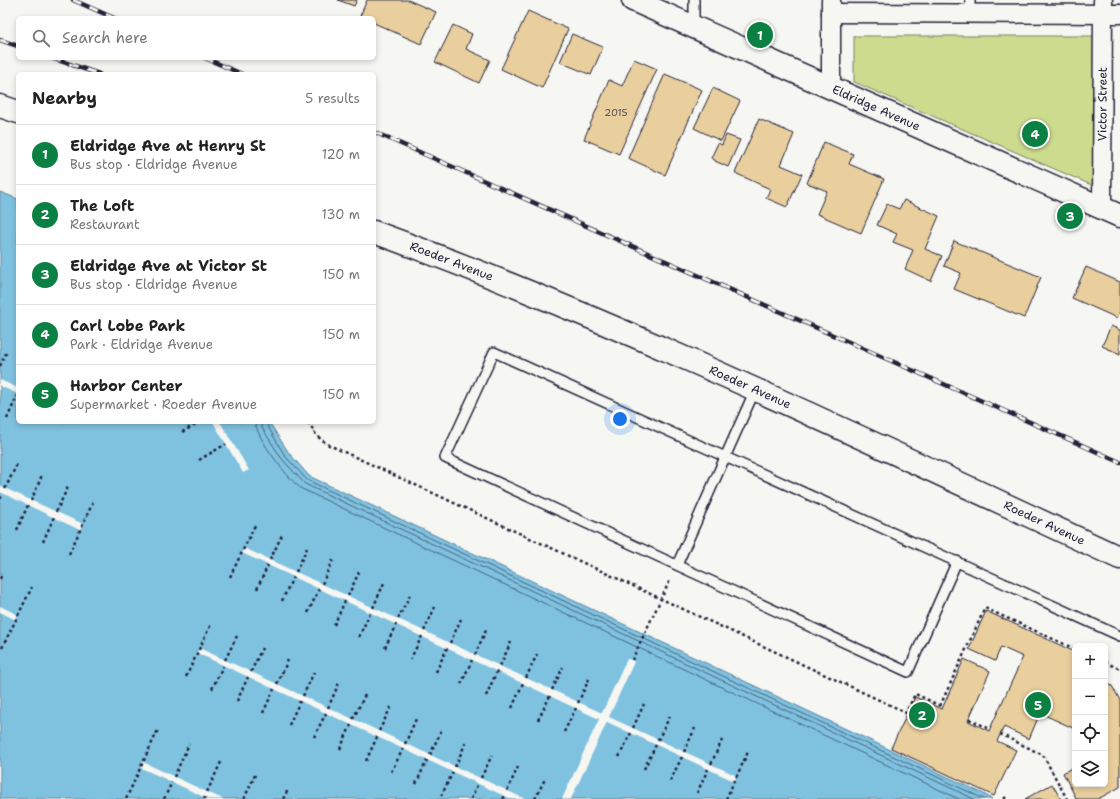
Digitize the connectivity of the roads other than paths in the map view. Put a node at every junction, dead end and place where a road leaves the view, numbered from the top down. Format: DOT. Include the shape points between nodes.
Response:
graph roads {
  1 [pos="633,0"];
  2 [pos="694,0"];
  3 [pos="831,6"];
  4 [pos="970,6"];
  5 [pos="1109,9"];
  6 [pos="694,27"];
  7 [pos="831,88"];
  8 [pos="0,106"];
  9 [pos="16,111"];
  10 [pos="1111,212"];
  11 [pos="376,233"];
  12 [pos="755,388"];
  13 [pos="725,457"];
  14 [pos="1120,558"];
  15 [pos="957,562"];
  16 [pos="677,566"];
  17 [pos="1120,636"];
  1 -- 6 [label="street, Eldridge Avenue"];
  2 -- 6 [label="lane"];
  3 -- 4 [label="street"];
  3 -- 7 [label="street"];
  4 -- 5 [label="street"];
  5 -- 10 [label="street, Victor Street"];
  6 -- 7 [label="street, Eldridge Avenue"];
  7 -- 10 [label="street, Eldridge Avenue"];
  8 -- 9 [label="street"];
  11 -- 12 [label="street, Roeder Avenue" via="646,340"];
  12 -- 13 [label="lane"];
  12 -- 14 [label="street, Roeder Avenue"];
  13 -- 15 [label="lane"];
  13 -- 16 [label="lane"];
  13 -- 16 [label="lane" via="494,352 445,458"];
  15 -- 16 [label="lane" via="908,672"];
  15 -- 17 [label="lane"];
}
